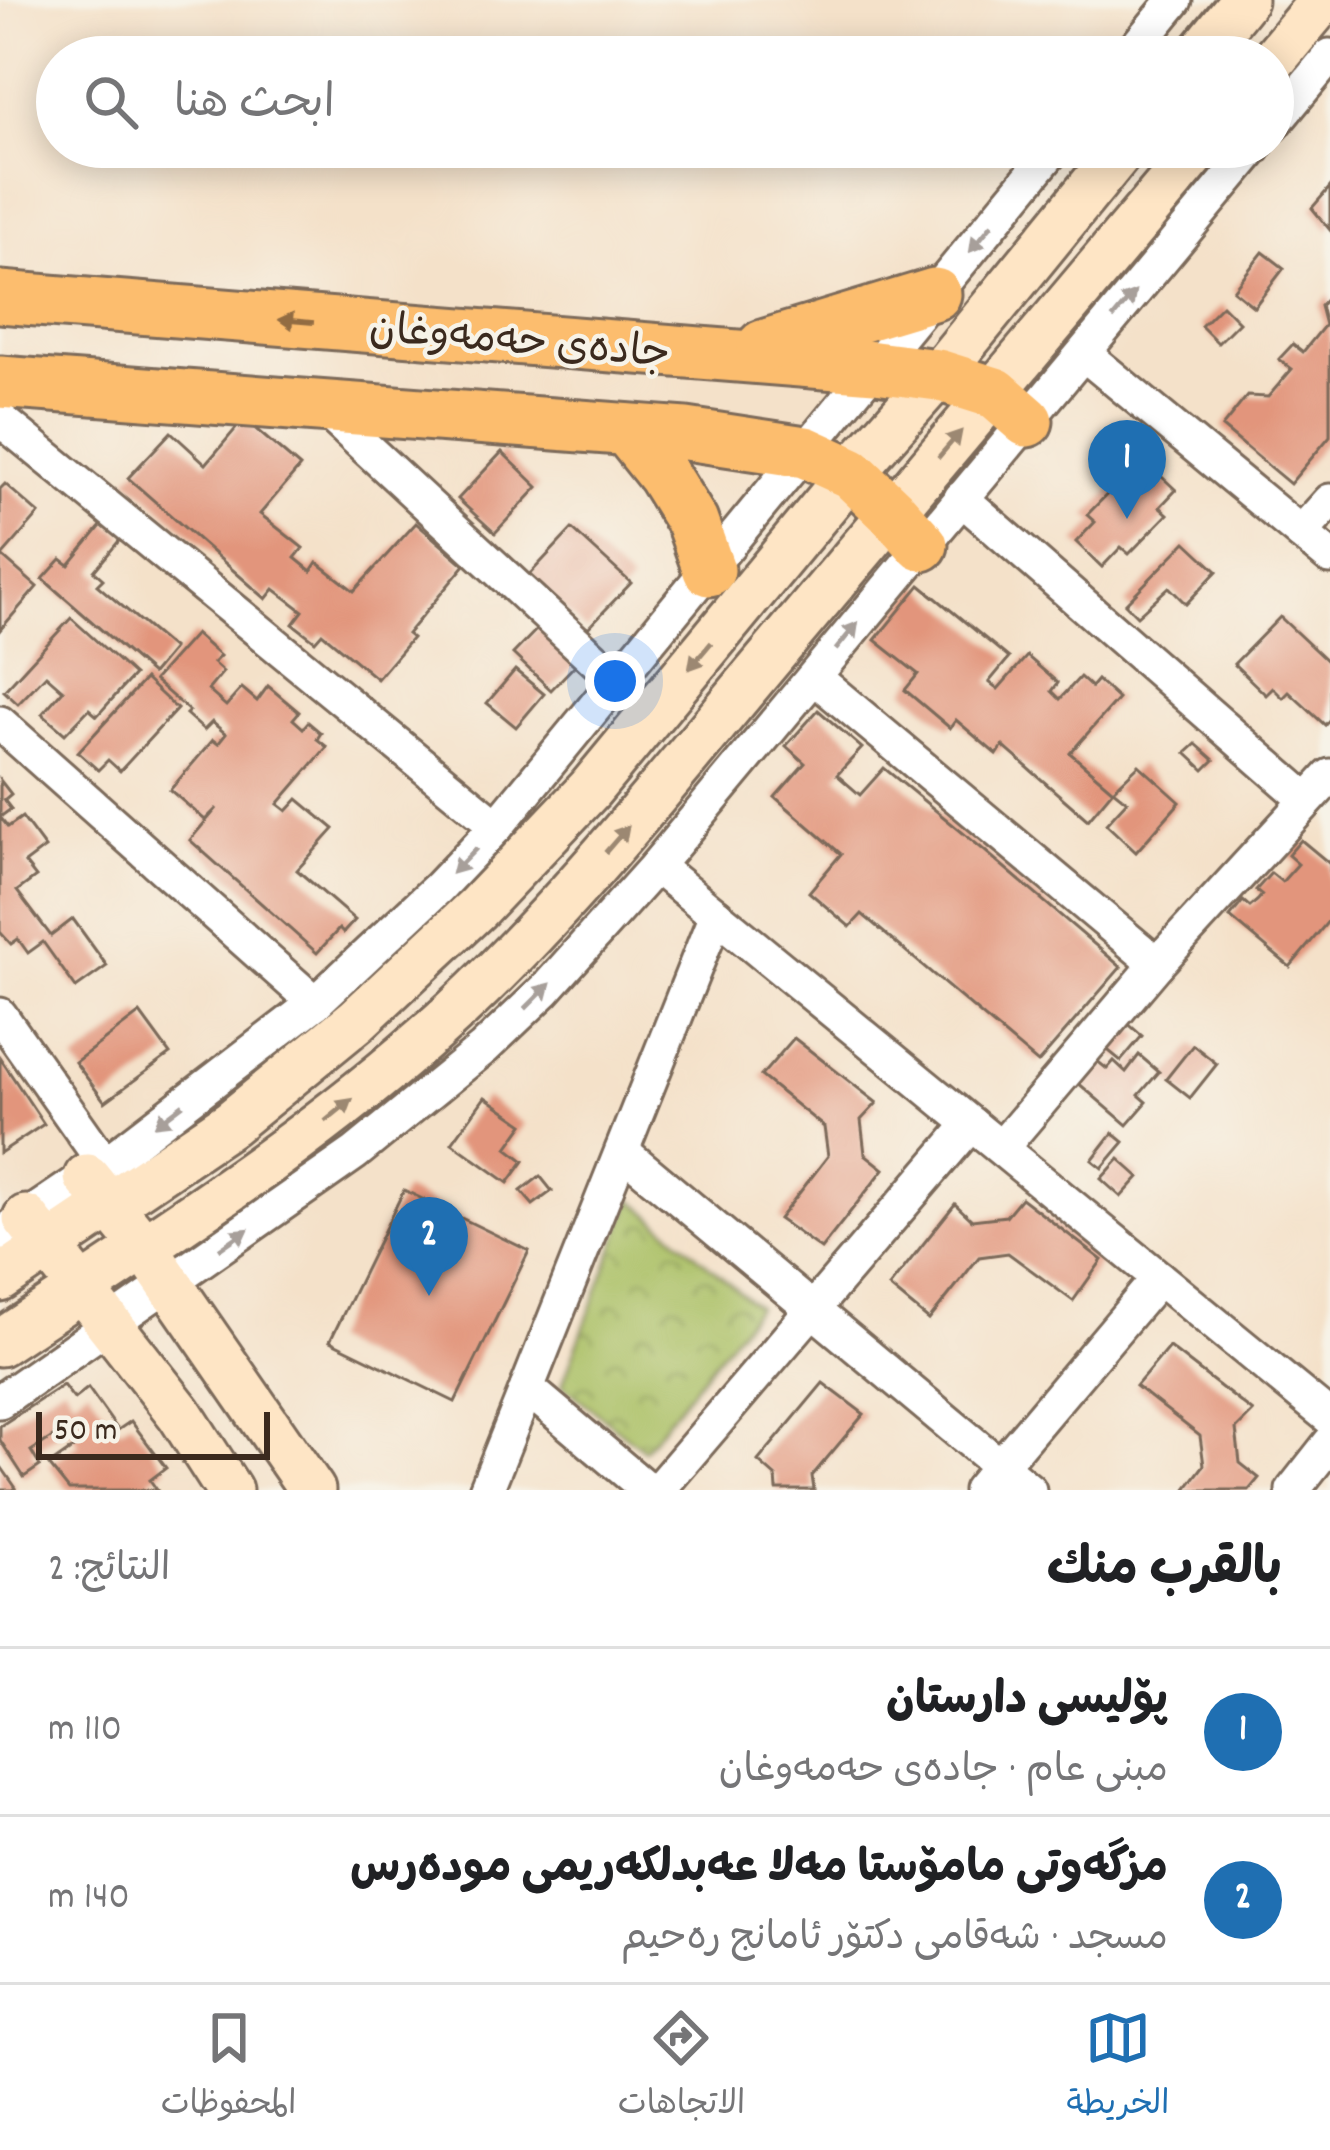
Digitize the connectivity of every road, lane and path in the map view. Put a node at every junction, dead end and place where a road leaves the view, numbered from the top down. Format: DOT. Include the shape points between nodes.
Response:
graph roads {
  1 [pos="1175,0"];
  2 [pos="1244,0"];
  3 [pos="1323,0"];
  4 [pos="1145,36"];
  5 [pos="1215,36"];
  6 [pos="1293,36"];
  7 [pos="1330,56"];
  8 [pos="1294,100"];
  9 [pos="1038,168"];
  10 [pos="1107,168"];
  11 [pos="1185,168"];
  12 [pos="1238,168"];
  13 [pos="935,294"];
  14 [pos="0,297"];
  15 [pos="1084,354"];
  16 [pos="730,355"];
  17 [pos="875,368"];
  18 [pos="938,375"];
  19 [pos="0,382"];
  20 [pos="1011,407"];
  21 [pos="322,408"];
  22 [pos="0,419"];
  23 [pos="627,430"];
  24 [pos="805,452"];
  25 [pos="851,473"];
  26 [pos="961,497"];
  27 [pos="1330,501"];
  28 [pos="907,529"];
  29 [pos="1301,533"];
  30 [pos="1330,557"];
  31 [pos="709,570"];
  32 [pos="814,677"];
  33 [pos="618,681"];
  34 [pos="0,723"];
  35 [pos="1319,788"];
  36 [pos="497,826"];
  37 [pos="656,866"];
  38 [pos="716,916"];
  39 [pos="1157,964"];
  40 [pos="315,1003"];
  41 [pos="0,1015"];
  42 [pos="971,1124"];
  43 [pos="1000,1148"];
  44 [pos="622,1151"];
  45 [pos="100,1182"];
  46 [pos="24,1234"];
  47 [pos="157,1266"];
  48 [pos="1160,1278"];
  49 [pos="0,1280"];
  50 [pos="82,1288"];
  51 [pos="812,1310"];
  52 [pos="112,1324"];
  53 [pos="0,1343"];
  54 [pos="527,1388"];
  55 [pos="0,1401"];
  56 [pos="1330,1418"];
  57 [pos="1330,1443"];
  58 [pos="990,1478"];
  59 [pos="229,1490"];
  60 [pos="312,1490"];
  61 [pos="486,1490"];
  62 [pos="648,1490"];
  63 [pos="658,1490"];
  64 [pos="1029,1490"];
  65 [pos="1293,1490"];
  1 -- 4 [label="street"];
  2 -- 5 [label="main road"];
  3 -- 6 [label="main road"];
  7 -- 8 [label="street"];
  9 -- 13 [label="street, one-way"];
  10 -- 18 [label="main road"];
  11 -- 20 [label="main road"];
  15 -- 12 [label="street, one-way"];
  13 -- 16 [label="main road"];
  13 -- 17 [label="street"];
  16 -- 14 [label="main road, جادەی حەمەوغان, one-way"];
  15 -- 20 [label="street"];
  15 -- 29 [label="street"];
  16 -- 17 [label="main road, جادەی حەمەوغان"];
  17 -- 18 [label="main road, جادەی حەمەوغان"];
  17 -- 24 [label="street"];
  18 -- 20 [label="main road, جادەی حەمەوغان"];
  18 -- 25 [label="main road"];
  19 -- 21 [label="main road, جادەی حەمەوغان"];
  20 -- 26 [label="street"];
  28 -- 20 [label="main road, one-way"];
  21 -- 23 [label="main road, جادەی حەمەوغان"];
  21 -- 33 [label="street"];
  22 -- 36 [label="street"];
  23 -- 24 [label="main road, جادەی حەمەوغان"];
  23 -- 31 [label="main road" via="692,522"];
  24 -- 25 [label="main road, جادەی حەمەوغان"];
  24 -- 31 [label="street"];
  25 -- 28 [label="main road, جادەی حەمەوغان"];
  25 -- 45 [label="main road, one-way" via="590,789 403,979 231,1124"];
  26 -- 28 [label="street"];
  26 -- 35 [label="street"];
  27 -- 29 [label="street"];
  32 -- 28 [label="street, one-way"];
  47 -- 28 [label="main road, one-way" via="514,954"];
  29 -- 30 [label="street"];
  31 -- 33 [label="street"];
  32 -- 37 [label="street"];
  32 -- 39 [label="street"];
  33 -- 36 [label="street"];
  34 -- 40 [label="street"];
  35 -- 39 [label="street"];
  36 -- 40 [label="street, one-way"];
  37 -- 38 [label="street"];
  47 -- 37 [label="street, one-way" via="355,1154 545,990"];
  38 -- 42 [label="street"];
  38 -- 44 [label="street"];
  39 -- 43 [label="street"];
  40 -- 45 [label="street, one-way"];
  41 -- 45 [label="street"];
  42 -- 43 [label="street"];
  42 -- 51 [label="street"];
  43 -- 48 [label="street"];
  44 -- 51 [label="street"];
  44 -- 54 [label="street"];
  45 -- 46 [label="main road"];
  45 -- 47 [label="main road"];
  46 -- 49 [label="main road"];
  46 -- 50 [label="main road"];
  47 -- 50 [label="main road"];
  47 -- 52 [label="street"];
  47 -- 60 [label="main road"];
  48 -- 56 [label="street"];
  48 -- 58 [label="street"];
  50 -- 52 [label="main road"];
  50 -- 53 [label="main road"];
  51 -- 58 [label="street"];
  51 -- 63 [label="street"];
  52 -- 55 [label="street"];
  52 -- 59 [label="main road"];
  54 -- 61 [label="street"];
  54 -- 62 [label="street"];
  57 -- 65 [label="street"];
  58 -- 64 [label="street"];
}
